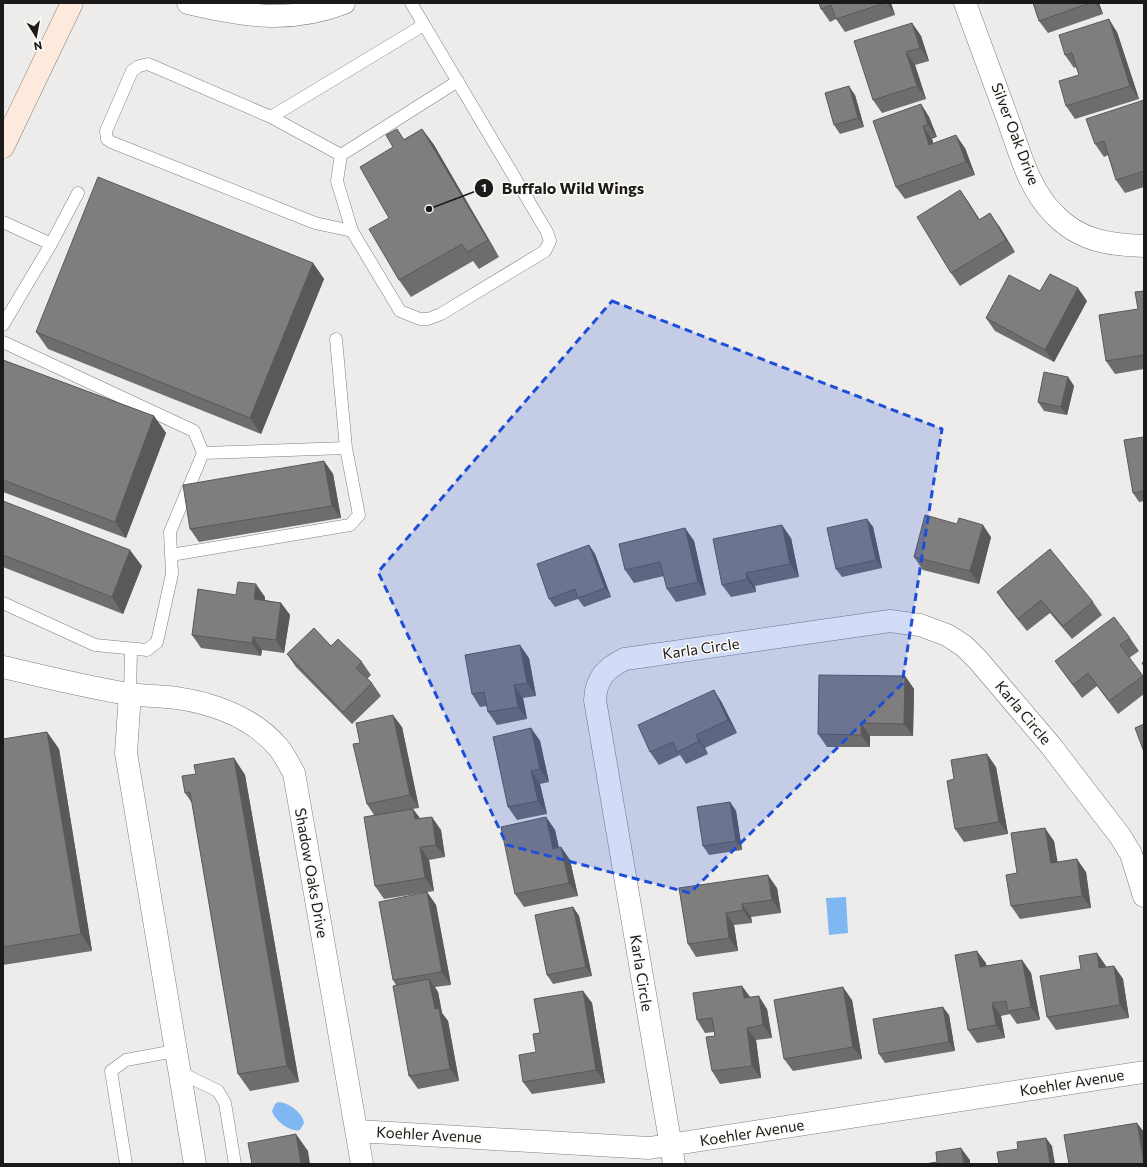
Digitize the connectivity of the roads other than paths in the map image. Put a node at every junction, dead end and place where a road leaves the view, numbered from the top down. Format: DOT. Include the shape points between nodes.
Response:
graph roads {
  1 [pos="72,3"];
  2 [pos="188,3"];
  3 [pos="344,3"];
  4 [pos="410,3"];
  5 [pos="965,3"];
  6 [pos="423,23"];
  7 [pos="458,81"];
  8 [pos="271,117"];
  9 [pos="3,147"];
  10 [pos="341,155"];
  11 [pos="78,193"];
  12 [pos="3,222"];
  13 [pos="352,232"];
  14 [pos="51,244"];
  15 [pos="1144,246"];
  16 [pos="3,325"];
  17 [pos="336,339"];
  18 [pos="3,342"];
  19 [pos="346,448"];
  20 [pos="203,453"];
  21 [pos="171,555"];
  22 [pos="3,603"];
  23 [pos="131,648"];
  24 [pos="3,667"];
  25 [pos="130,694"];
  26 [pos="1144,896"];
  27 [pos="177,1062"];
  28 [pos="1144,1072"];
  29 [pos="357,1131"];
  30 [pos="672,1155"];
  31 [pos="126,1164"];
  32 [pos="195,1164"];
  33 [pos="235,1164"];
  34 [pos="362,1164"];
  1 -- 9 [label="main road"];
  2 -- 3 [label="street" via="249,15 279,17 310,13"];
  4 -- 6 [label="lane"];
  5 -- 15 [label="street, Silver Oak Drive" via="1033,186 1054,215 1070,228 1089,238 1112,245"];
  6 -- 7 [label="lane"];
  6 -- 8 [label="lane"];
  7 -- 10 [label="lane"];
  7 -- 13 [label="lane" via="547,232 550,241 545,251 441,314 420,319 400,311"];
  8 -- 10 [label="lane"];
  8 -- 13 [label="lane" via="148,64 132,71 106,131 107,139 111,142 315,222"];
  10 -- 13 [label="lane" via="337,181"];
  11 -- 14 [label="lane"];
  12 -- 14 [label="lane"];
  14 -- 16 [label="lane"];
  17 -- 19 [label="lane"];
  18 -- 20 [label="lane" via="194,431"];
  19 -- 20 [label="lane"];
  19 -- 21 [label="lane" via="359,515 350,525"];
  20 -- 21 [label="lane" via="170,532"];
  21 -- 23 [label="lane" via="172,574 156,642 147,650"];
  22 -- 23 [label="lane" via="95,645"];
  23 -- 25 [label="lane"];
  24 -- 25 [label="street, Shadow Oaks Drive" via="68,683"];
  25 -- 27 [label="street" via="126,753"];
  25 -- 29 [label="street, Shadow Oaks Drive" via="177,698 224,709 242,717 279,748 294,773"];
  26 -- 30 [label="street, Karla Circle" via="1131,854 1120,836 1052,746 978,660 948,635 920,625 890,622 625,660 611,666 600,678 595,700"];
  27 -- 31 [label="lane" via="126,1060 111,1071"];
  27 -- 32 [label="street"];
  27 -- 33 [label="lane" via="221,1095 225,1103"];
  28 -- 30 [label="street, Koehler Avenue"];
  29 -- 30 [label="street, Koehler Avenue" via="649,1148"];
  29 -- 34 [label="street, Shadow Oaks Drive"];
}
